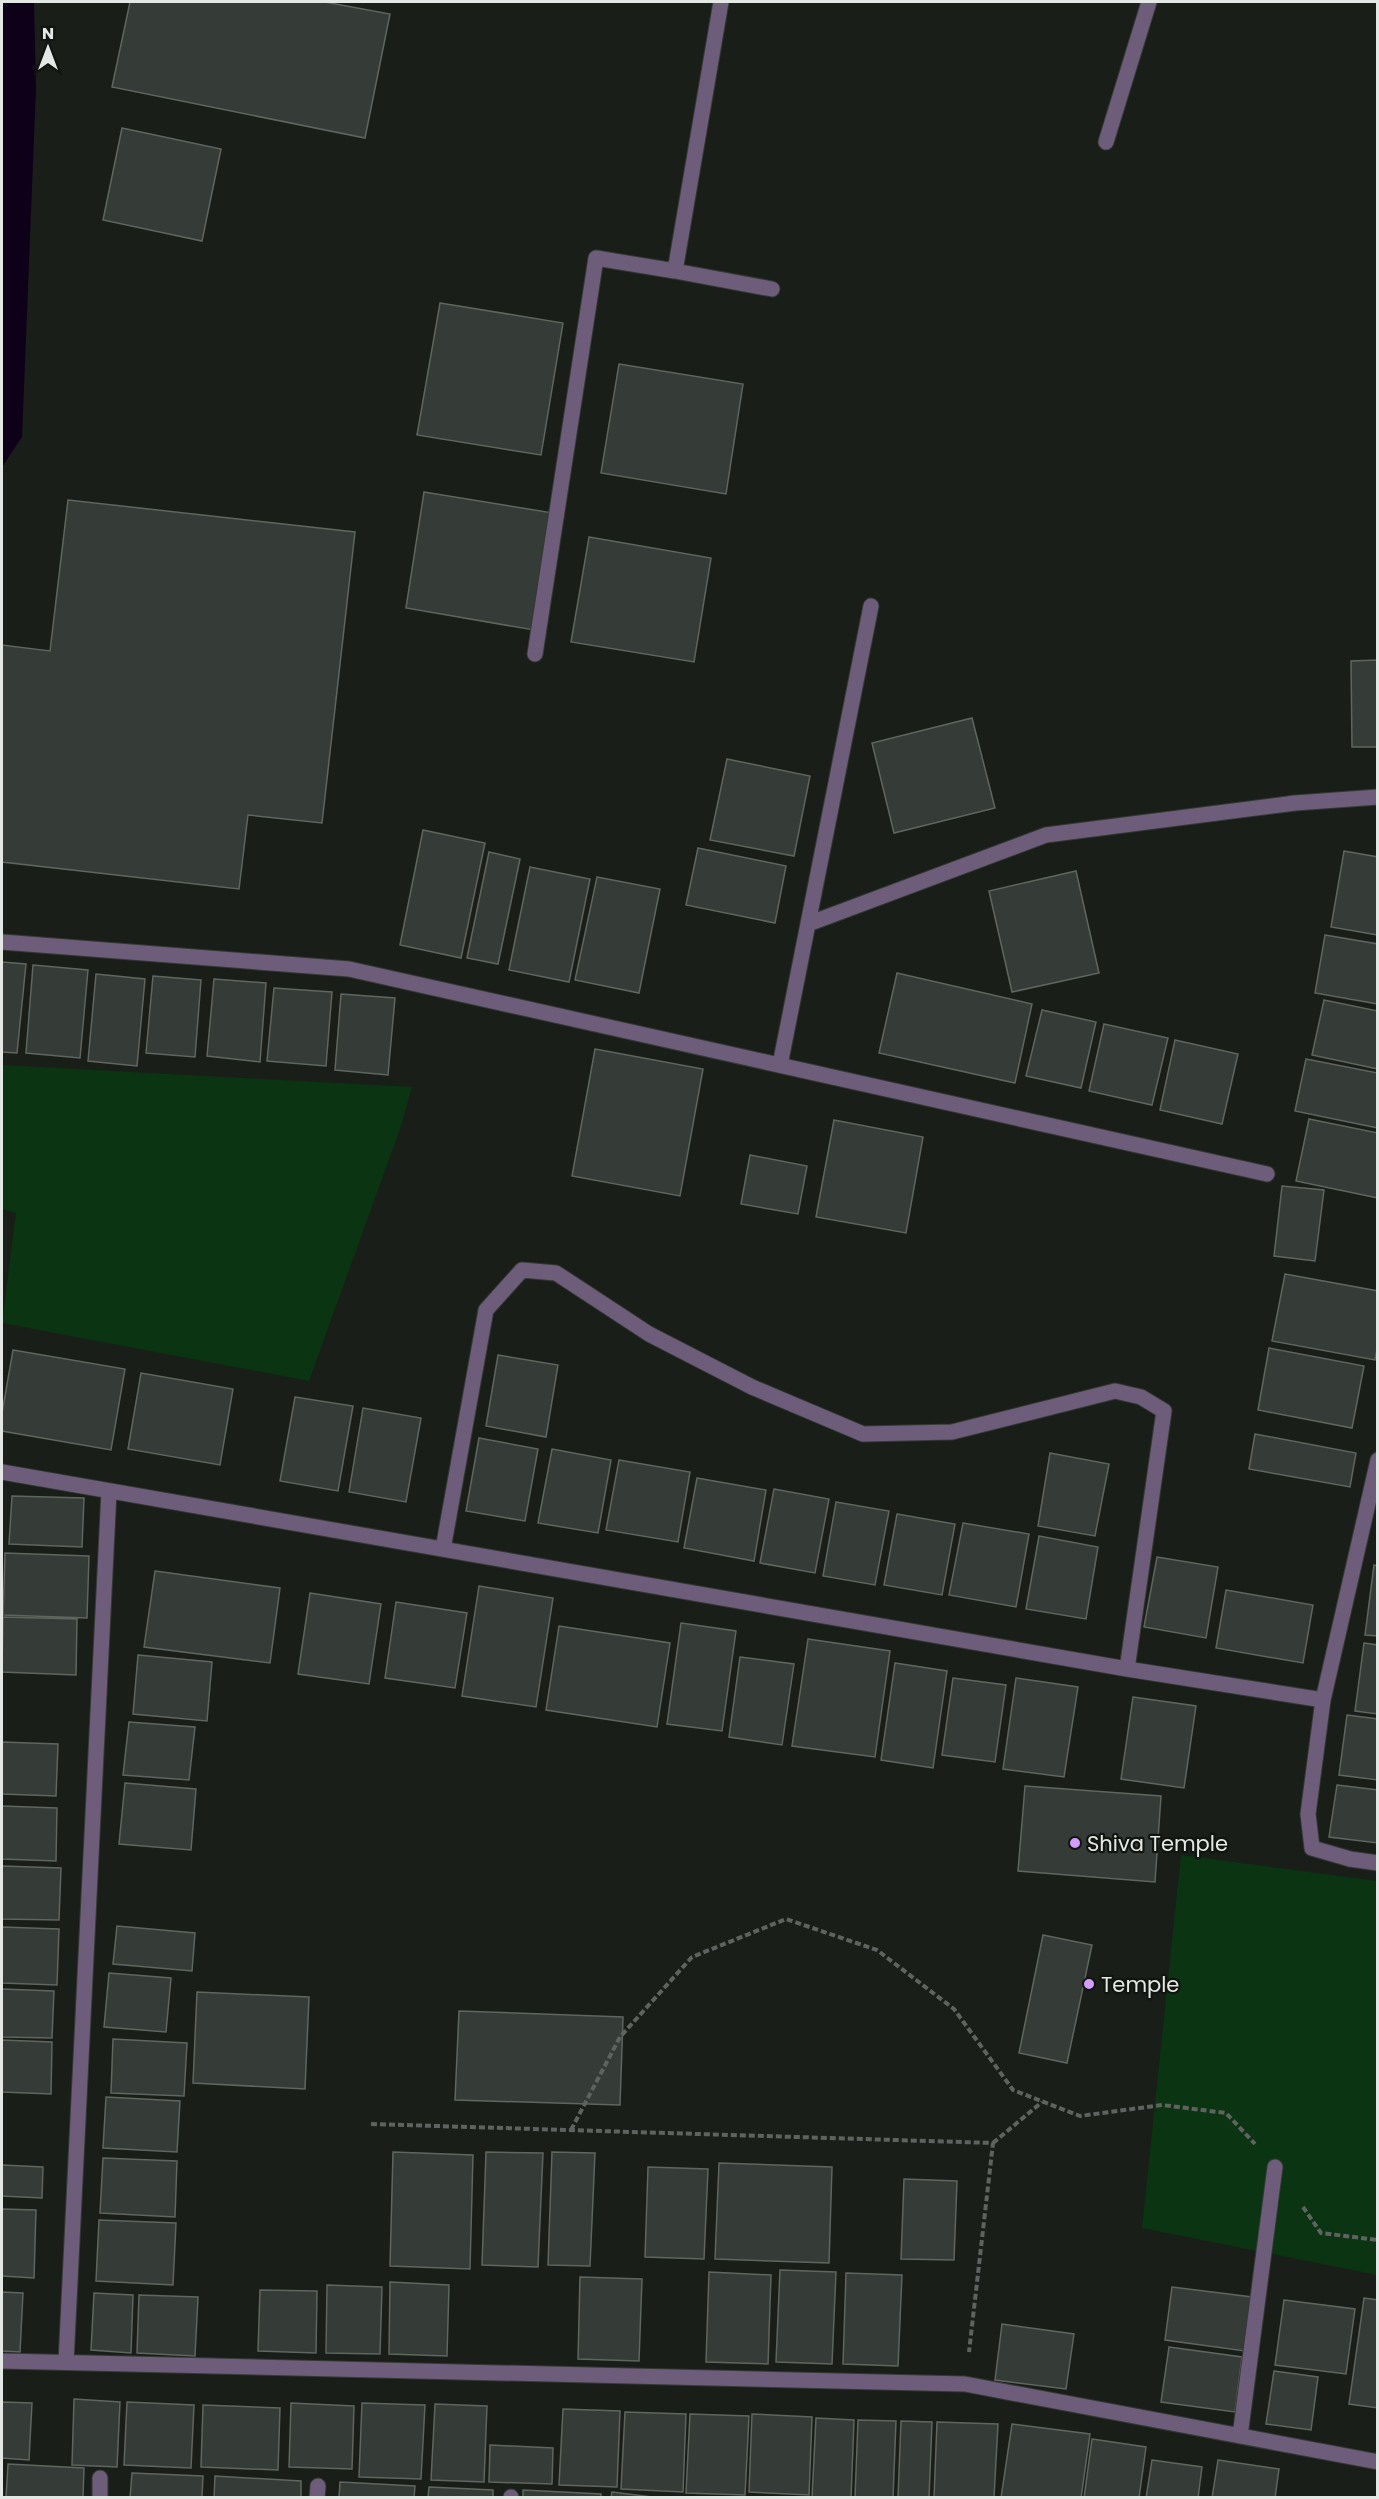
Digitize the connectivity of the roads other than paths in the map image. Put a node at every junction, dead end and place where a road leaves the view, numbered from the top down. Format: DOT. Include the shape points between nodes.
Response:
graph roads {
  1 [pos="721,2"];
  2 [pos="1149,2"];
  3 [pos="1106,142"];
  4 [pos="675,271"];
  5 [pos="772,290"];
  6 [pos="871,606"];
  7 [pos="535,654"];
  8 [pos="1377,797"];
  9 [pos="808,924"];
  10 [pos="2,942"];
  11 [pos="780,1065"];
  12 [pos="1267,1174"];
  13 [pos="1377,1460"];
  14 [pos="2,1472"];
  15 [pos="109,1491"];
  16 [pos="443,1549"];
  17 [pos="1127,1669"];
  18 [pos="1323,1700"];
  19 [pos="1377,1863"];
  20 [pos="1275,2167"];
  21 [pos="2,2361"];
  22 [pos="66,2362"];
  23 [pos="1240,2436"];
  24 [pos="1377,2462"];
  25 [pos="100,2478"];
  26 [pos="100,2498"];
  1 -- 4 [label="street"];
  2 -- 3 [label="street"];
  4 -- 5 [label="street"];
  4 -- 7 [label="street" via="596,258"];
  6 -- 9 [label="street"];
  8 -- 9 [label="street" via="1295,803 1046,835"];
  9 -- 11 [label="street"];
  10 -- 11 [label="street" via="349,969"];
  11 -- 12 [label="street"];
  13 -- 18 [label="street"];
  14 -- 15 [label="street"];
  15 -- 16 [label="street"];
  15 -- 22 [label="street"];
  16 -- 17 [label="street"];
  16 -- 17 [label="street" via="486,1310 522,1270 556,1273 660,1339 752,1387 863,1434 952,1432 1115,1391 1141,1396 1164,1411"];
  17 -- 18 [label="street"];
  18 -- 19 [label="street" via="1308,1814 1312,1848"];
  20 -- 23 [label="street"];
  21 -- 22 [label="street"];
  22 -- 23 [label="street" via="965,2384"];
  23 -- 24 [label="street"];
  25 -- 26 [label="street"];
}
